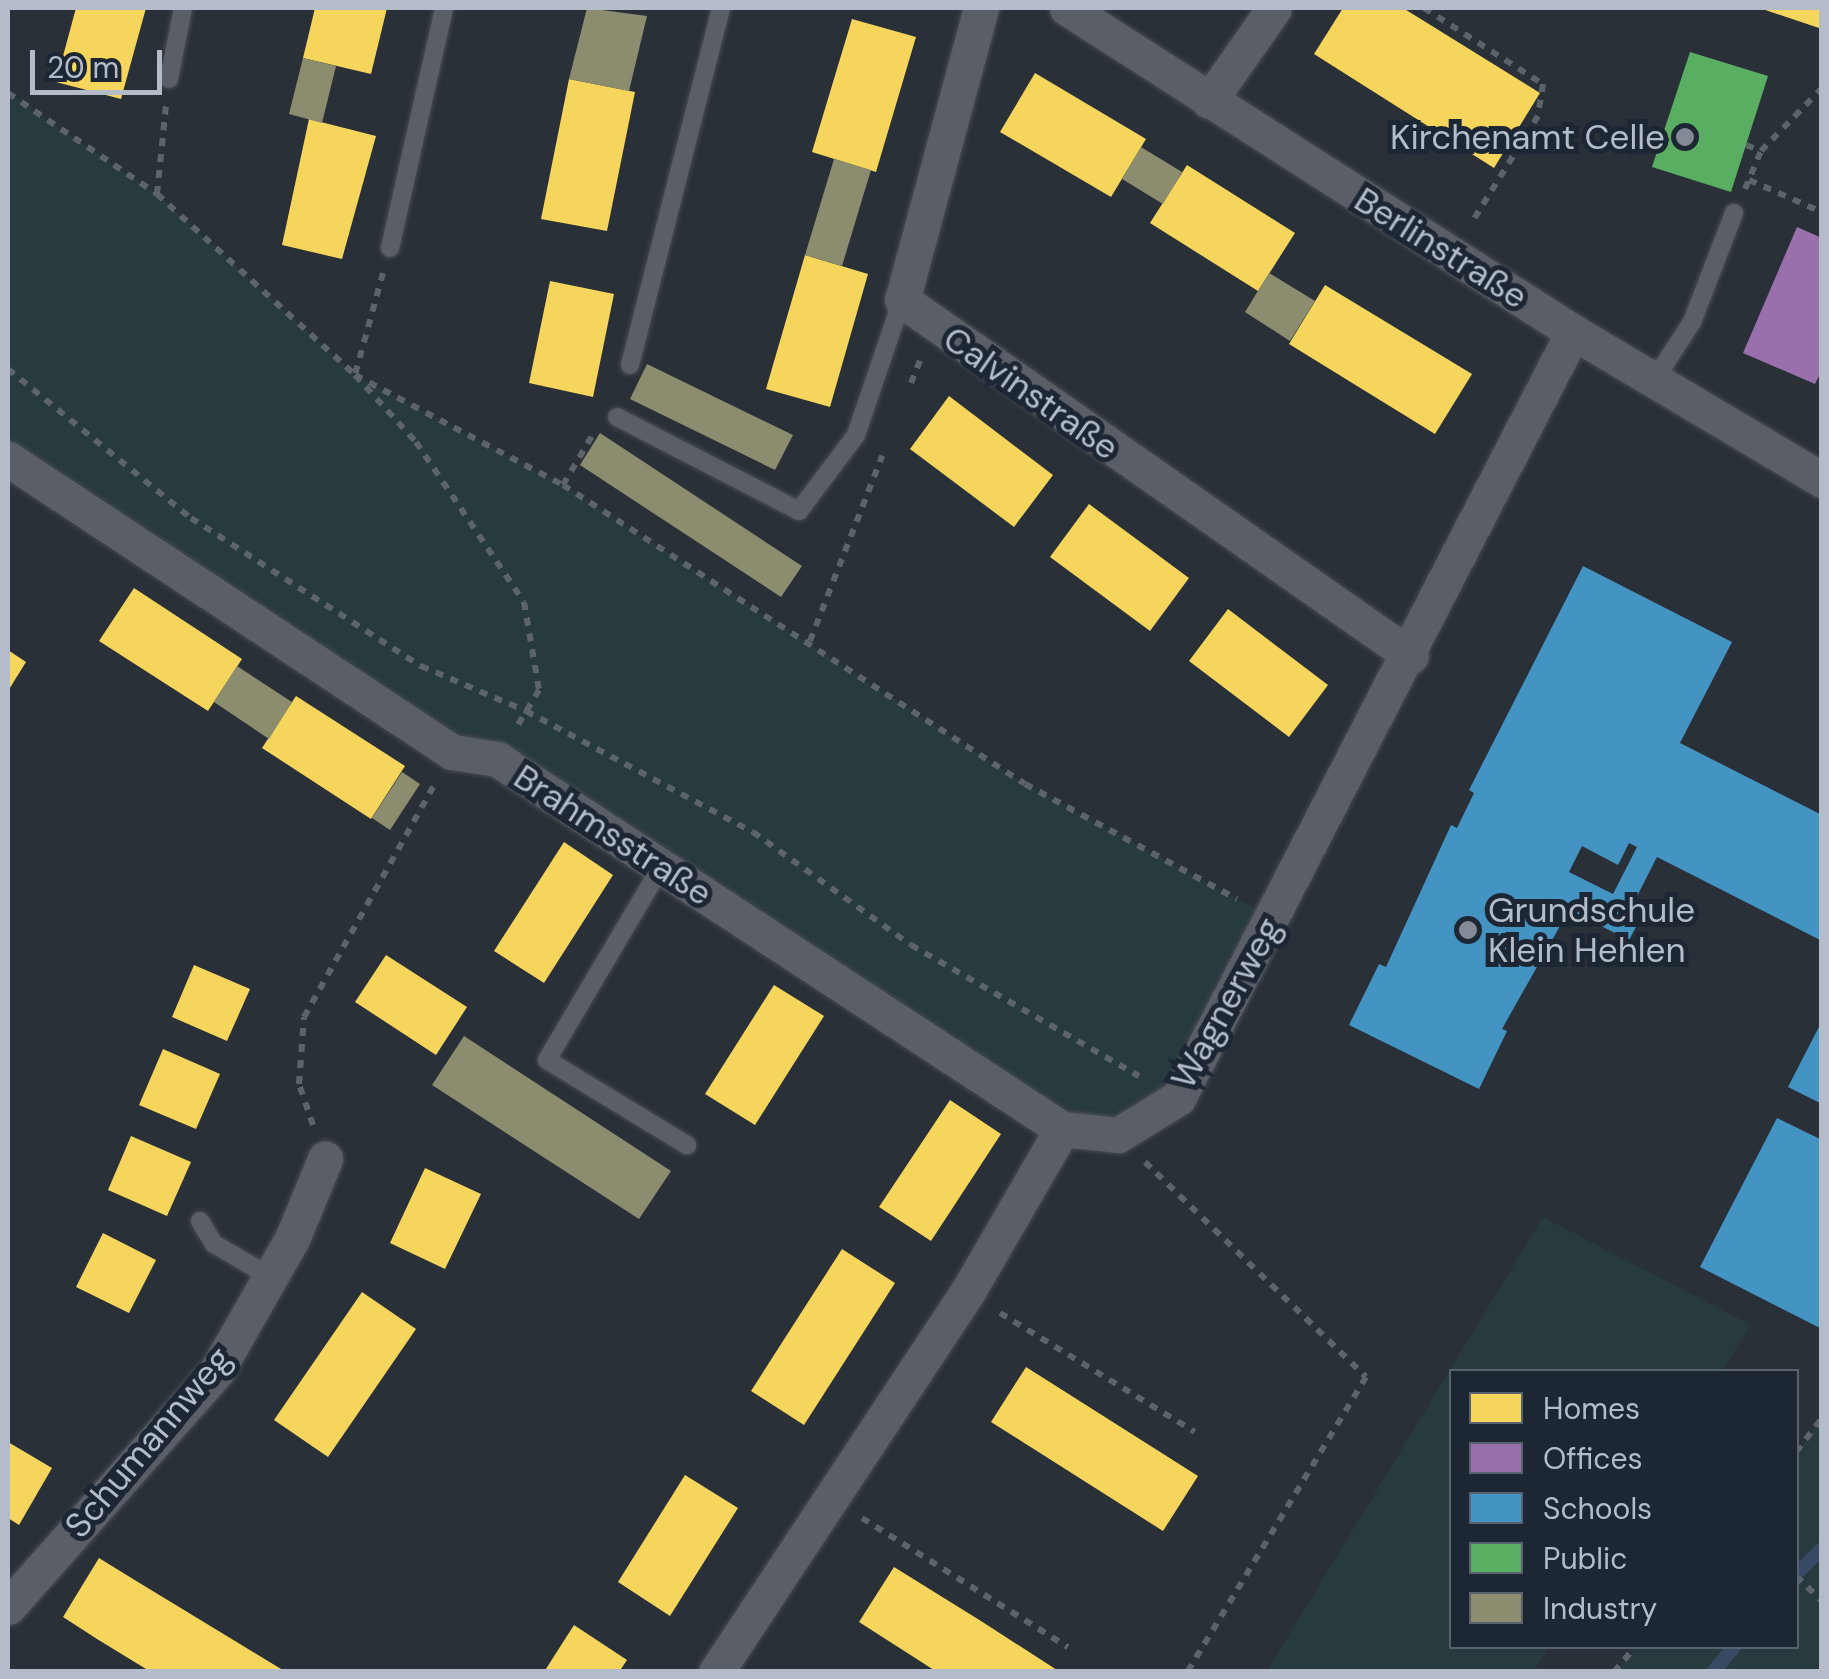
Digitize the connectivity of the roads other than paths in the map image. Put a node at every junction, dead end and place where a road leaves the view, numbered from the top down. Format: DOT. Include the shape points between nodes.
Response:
graph roads {
  1 [pos="182,8"];
  2 [pos="444,8"];
  3 [pos="721,8"];
  4 [pos="982,8"];
  5 [pos="1066,8"];
  6 [pos="1274,8"];
  7 [pos="169,78"];
  8 [pos="1210,101"];
  9 [pos="1734,213"];
  10 [pos="390,248"];
  11 [pos="902,300"];
  12 [pos="1573,332"];
  13 [pos="630,365"];
  14 [pos="1653,382"];
  15 [pos="618,417"];
  16 [pos="8,459"];
  17 [pos="1822,480"];
  18 [pos="1411,656"];
  19 [pos="661,867"];
  20 [pos="1062,1129"];
  21 [pos="686,1145"];
  22 [pos="325,1158"];
  23 [pos="200,1221"];
  24 [pos="271,1277"];
  25 [pos="8,1607"];
  26 [pos="716,1672"];
  1 -- 7 [label="lane"];
  2 -- 10 [label="lane"];
  3 -- 13 [label="lane"];
  4 -- 11 [label="street"];
  5 -- 8 [label="street, Berlinstraße"];
  6 -- 8 [label="street"];
  8 -- 12 [label="street, Berlinstraße"];
  9 -- 14 [label="lane" via="1692,322"];
  11 -- 15 [label="lane" via="856,435 798,511"];
  11 -- 18 [label="street, Calvinstraße"];
  12 -- 14 [label="street, Berlinstraße"];
  12 -- 18 [label="street, Wagnerweg"];
  14 -- 17 [label="street, Berlinstraße"];
  16 -- 19 [label="street, Brahmsstraße" via="452,752 498,759"];
  18 -- 20 [label="street, Wagnerweg" via="1178,1098 1118,1135"];
  19 -- 20 [label="street, Brahmsstraße"];
  19 -- 21 [label="lane" via="548,1060"];
  20 -- 26 [label="street" via="967,1293"];
  22 -- 24 [label="street, Schumannweg"];
  23 -- 24 [label="lane" via="214,1244"];
  24 -- 25 [label="street, Schumannweg" via="216,1372"];
}
